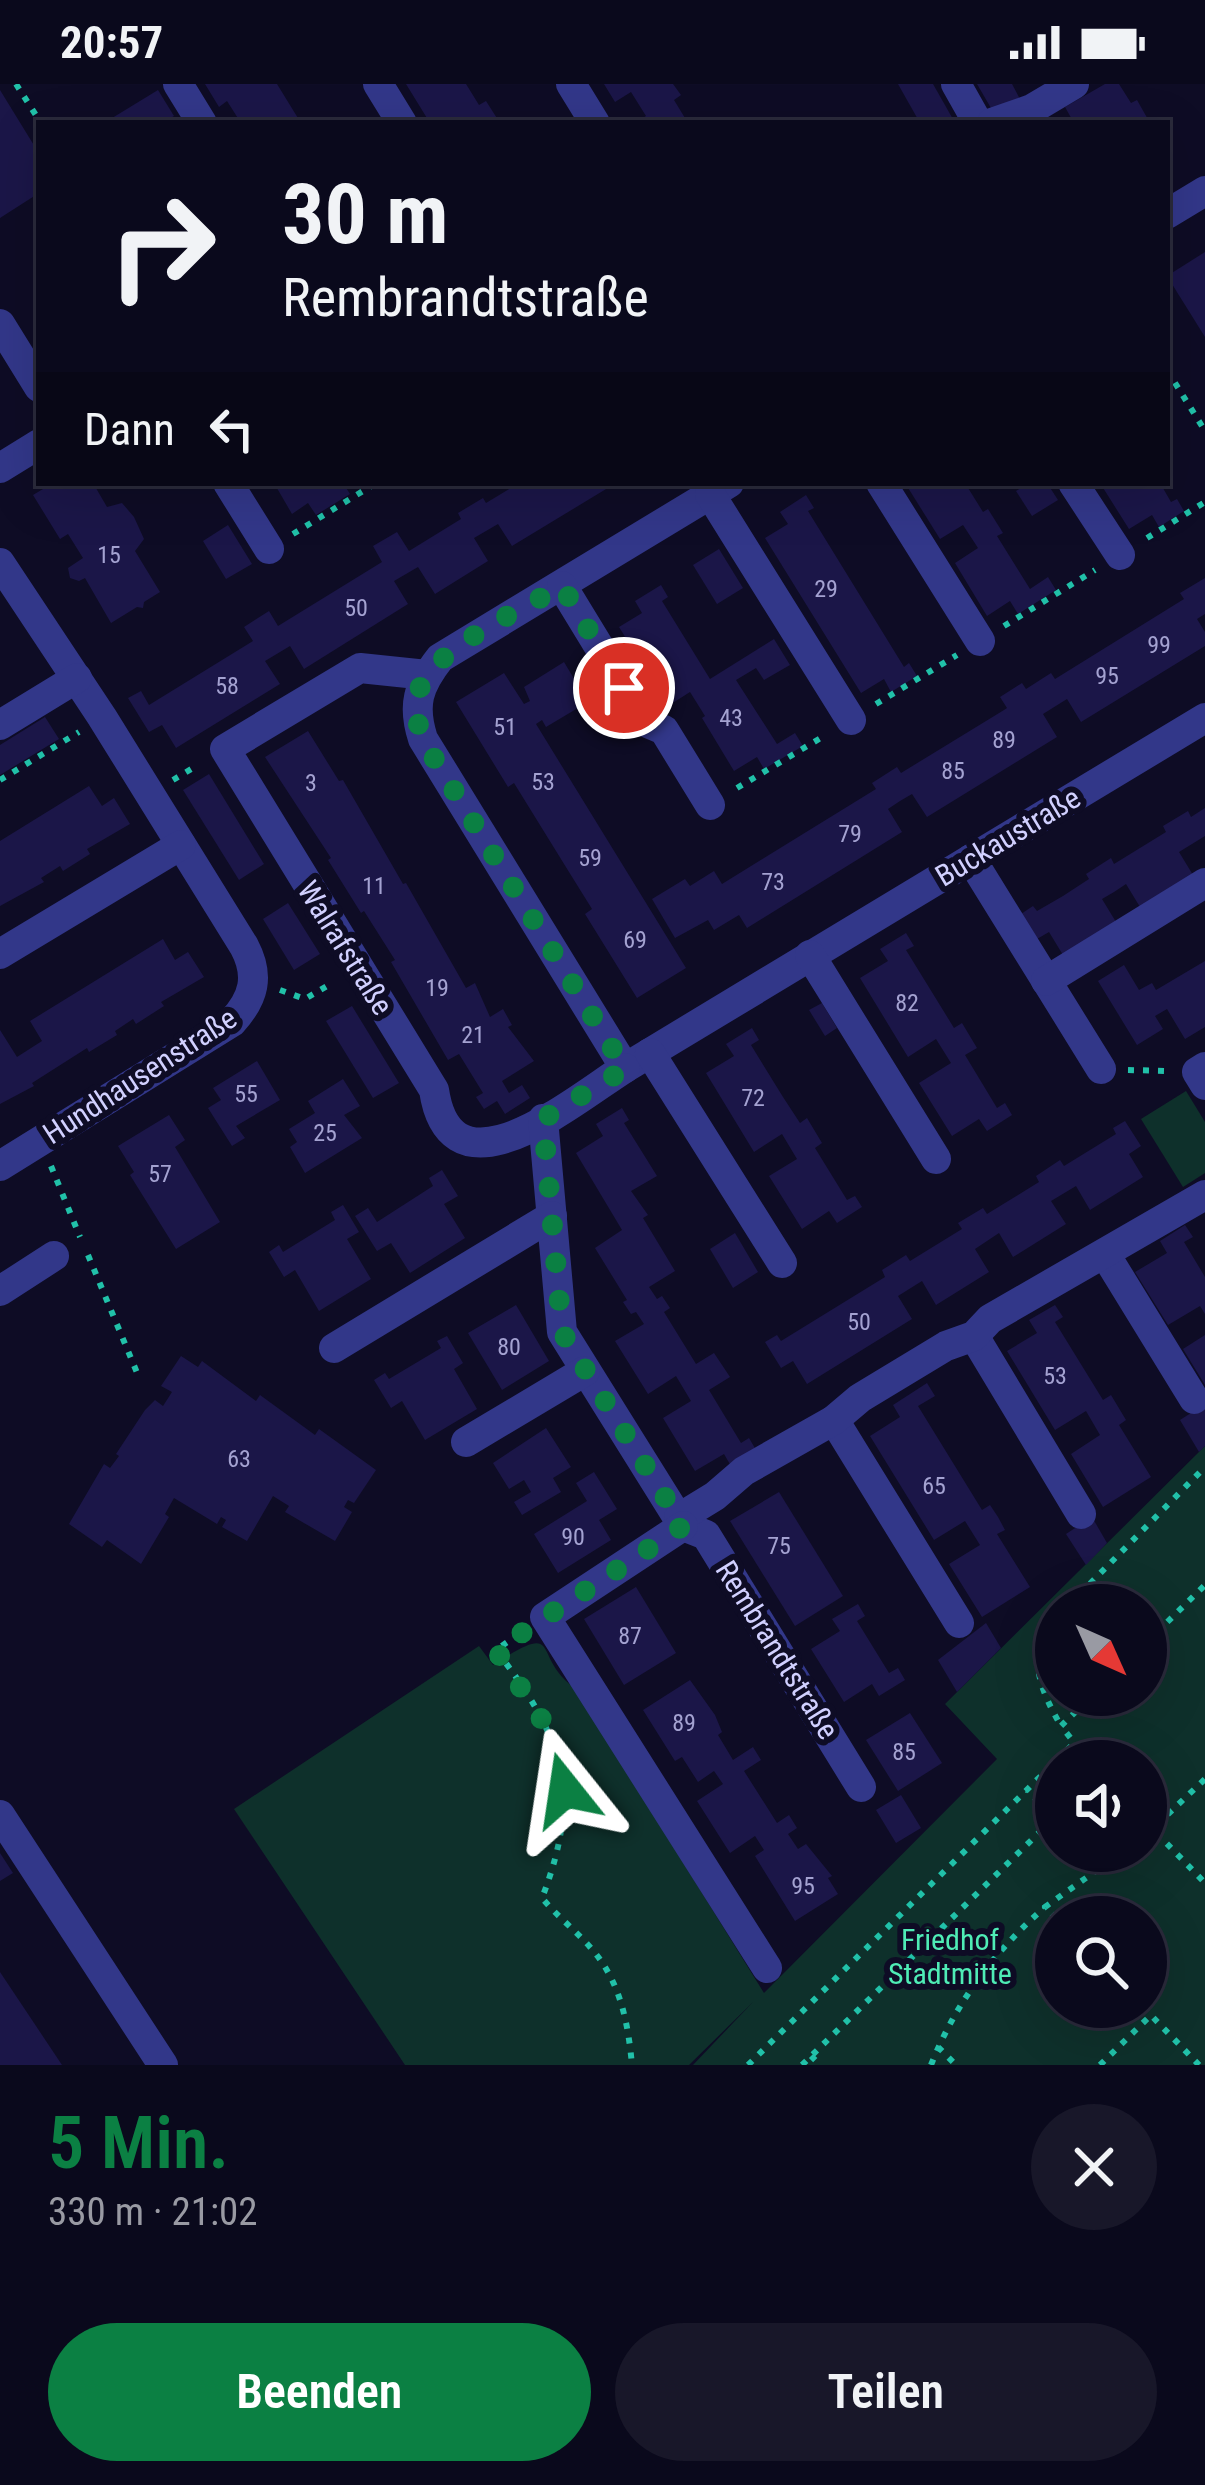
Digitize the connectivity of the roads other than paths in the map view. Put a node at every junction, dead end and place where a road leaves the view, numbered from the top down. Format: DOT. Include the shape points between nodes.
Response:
graph roads {
  1 [pos="178,84"];
  2 [pos="378,84"];
  3 [pos="956,84"];
  4 [pos="1073,84"];
  5 [pos="200,120"];
  6 [pos="400,120"];
  7 [pos="976,120"];
  8 [pos="1001,120"];
  9 [pos="1205,190"];
  10 [pos="1170,212"];
  11 [pos="0,325"];
  12 [pos="36,382"];
  13 [pos="36,446"];
  14 [pos="0,468"];
  15 [pos="230,486"];
  16 [pos="883,486"];
  17 [pos="1075,486"];
  18 [pos="720,489"];
  19 [pos="269,549"];
  20 [pos="1120,555"];
  21 [pos="0,563"];
  22 [pos="562,586"];
  23 [pos="980,640"];
  24 [pos="427,675"];
  25 [pos="76,678"];
  26 [pos="1205,718"];
  27 [pos="851,720"];
  28 [pos="0,725"];
  29 [pos="710,805"];
  30 [pos="181,845"];
  31 [pos="971,859"];
  32 [pos="1205,883"];
  33 [pos="0,954"];
  34 [pos="810,956"];
  35 [pos="1046,981"];
  36 [pos="637,1061"];
  37 [pos="1102,1070"];
  38 [pos="543,1119"];
  39 [pos="936,1159"];
  40 [pos="0,1166"];
  41 [pos="1205,1195"];
  42 [pos="552,1216"];
  43 [pos="1105,1254"];
  44 [pos="54,1256"];
  45 [pos="782,1263"];
  46 [pos="0,1291"];
  47 [pos="974,1336"];
  48 [pos="334,1348"];
  49 [pos="585,1371"];
  50 [pos="1194,1399"];
  51 [pos="834,1420"];
  52 [pos="466,1442"];
  53 [pos="1081,1514"];
  54 [pos="681,1522"];
  55 [pos="959,1623"];
  56 [pos="861,1787"];
  57 [pos="0,1814"];
  58 [pos="767,1968"];
  59 [pos="163,2065"];
  1 -- 5 [label="street"];
  2 -- 6 [label="street"];
  3 -- 7 [label="street"];
  4 -- 8 [label="street"];
  9 -- 10 [label="street"];
  11 -- 12 [label="street"];
  13 -- 14 [label="street"];
  15 -- 19 [label="street"];
  16 -- 23 [label="street"];
  17 -- 20 [label="street"];
  18 -- 22 [label="street"];
  18 -- 27 [label="street"];
  21 -- 25 [label="street, Hundhausenstraße"];
  22 -- 24 [label="street" via="440,658"];
  22 -- 29 [label="street" via="645,722 664,730"];
  24 -- 36 [label="street" via="416,695 423,740"];
  24 -- 38 [label="street, Walrafstraße" via="360,668 225,749 434,1090 450,1132 487,1144"];
  25 -- 28 [label="street"];
  25 -- 30 [label="street, Hundhausenstraße"];
  26 -- 31 [label="street, Buckaustraße"];
  30 -- 33 [label="street"];
  30 -- 40 [label="street, Hundhausenstraße" via="244,946 254,981 246,1007"];
  31 -- 34 [label="street, Buckaustraße"];
  31 -- 35 [label="street"];
  32 -- 35 [label="street"];
  34 -- 36 [label="street, Buckaustraße"];
  34 -- 39 [label="street"];
  35 -- 37 [label="street"];
  36 -- 38 [label="street"];
  36 -- 45 [label="street"];
  38 -- 42 [label="street, Rembrandtstraße"];
  41 -- 43 [label="street"];
  42 -- 48 [label="street"];
  42 -- 49 [label="street, Rembrandtstraße" via="562,1332"];
  43 -- 47 [label="street"];
  43 -- 50 [label="street"];
  44 -- 46 [label="street"];
  47 -- 51 [label="street"];
  47 -- 53 [label="street"];
  49 -- 52 [label="street"];
  49 -- 54 [label="street, Rembrandtstraße"];
  51 -- 54 [label="street" via="744,1471"];
  51 -- 55 [label="street"];
  54 -- 56 [label="street, Rembrandtstraße" via="706,1535"];
  54 -- 58 [label="street" via="544,1617"];
  57 -- 59 [label="street"];
}
